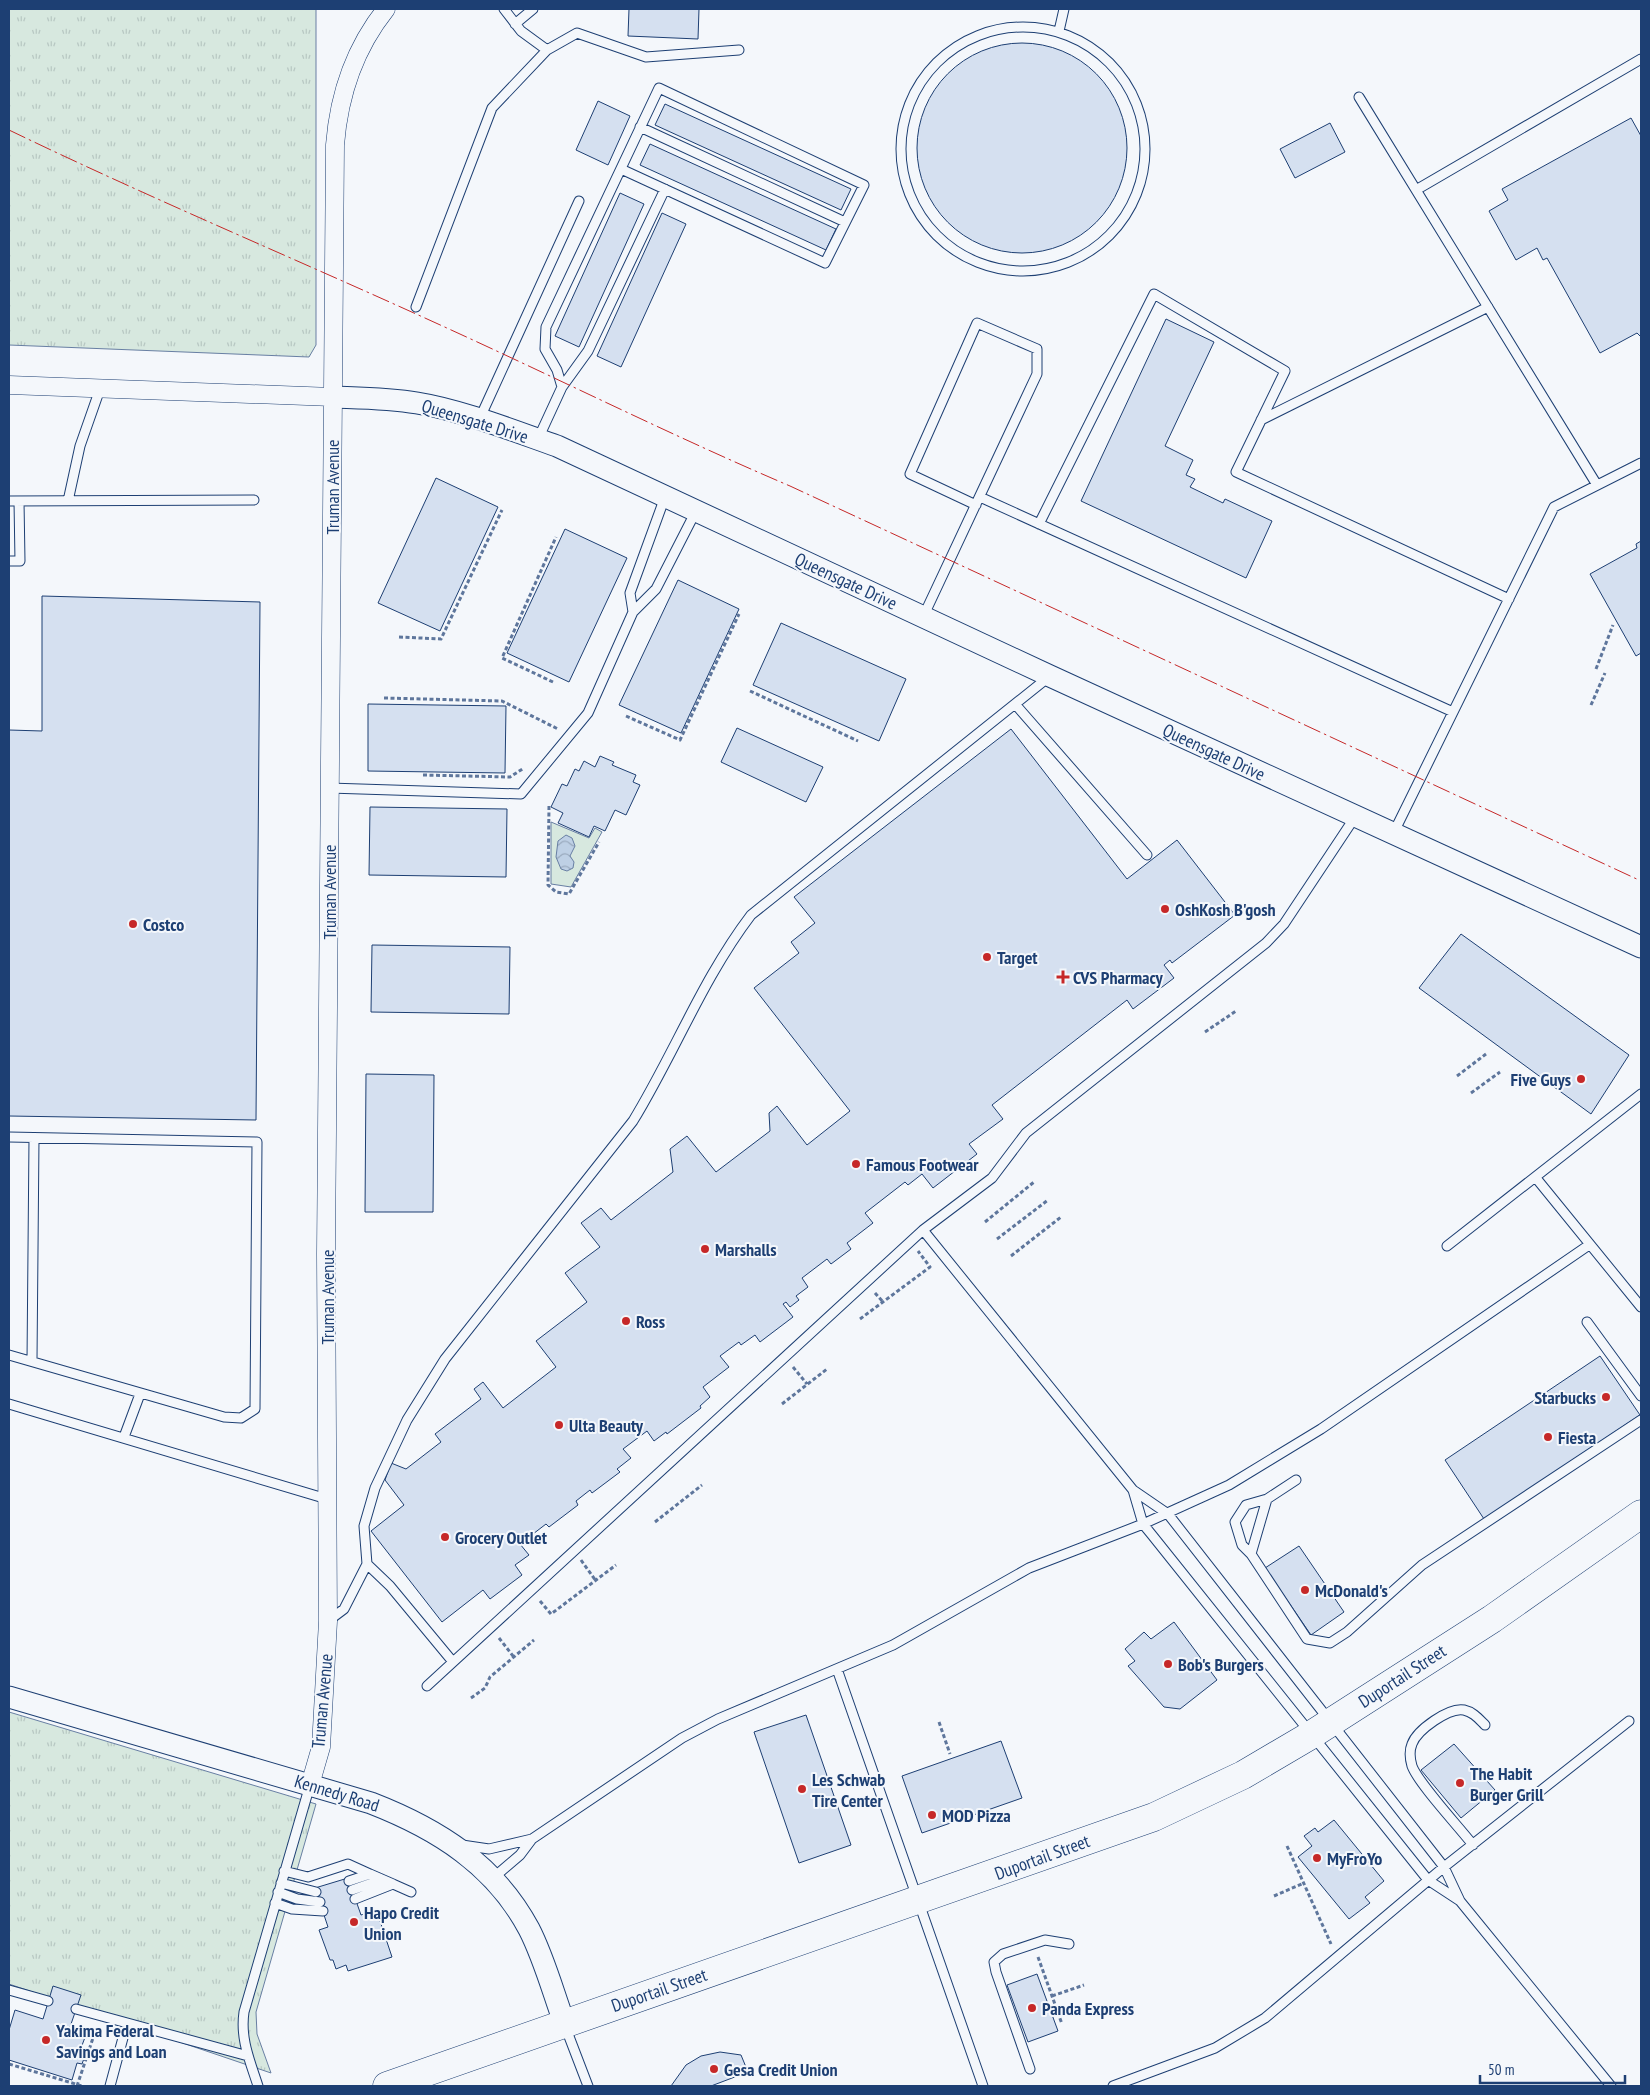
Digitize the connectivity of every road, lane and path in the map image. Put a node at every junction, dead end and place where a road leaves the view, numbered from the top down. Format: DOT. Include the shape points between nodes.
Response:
graph roads {
  1 [pos="386,9"];
  2 [pos="504,9"];
  3 [pos="533,9"];
  4 [pos="1064,9"];
  5 [pos="515,24"];
  6 [pos="1059,31"];
  7 [pos="547,50"];
  8 [pos="739,50"];
  9 [pos="1641,59"];
  10 [pos="1359,97"];
  11 [pos="640,127"];
  12 [pos="621,169"];
  13 [pos="665,189"];
  14 [pos="1416,190"];
  15 [pos="580,202"];
  16 [pos="845,222"];
  17 [pos="416,307"];
  18 [pos="1488,307"];
  19 [pos="9,385"];
  20 [pos="562,387"];
  21 [pos="100,389"];
  22 [pos="333,397"];
  23 [pos="479,420"];
  24 [pos="1261,420"];
  25 [pos="538,439"];
  26 [pos="1641,463"];
  27 [pos="1597,486"];
  28 [pos="665,497"];
  29 [pos="254,500"];
  30 [pos="9,501"];
  31 [pos="19,501"];
  32 [pos="68,501"];
  33 [pos="978,501"];
  34 [pos="502,510"];
  35 [pos="696,511"];
  36 [pos="1039,524"];
  37 [pos="556,537"];
  38 [pos="9,561"];
  39 [pos="1509,599"];
  40 [pos="633,612"];
  41 [pos="739,614"];
  42 [pos="923,617"];
  43 [pos="1613,625"];
  44 [pos="399,637"];
  45 [pos="1596,669"];
  46 [pos="1605,673"];
  47 [pos="1050,676"];
  48 [pos="553,682"];
  49 [pos="750,691"];
  50 [pos="384,698"];
  51 [pos="1015,704"];
  52 [pos="1591,705"];
  53 [pos="1453,712"];
  54 [pos="626,716"];
  55 [pos="558,735"];
  56 [pos="858,741"];
  57 [pos="526,766"];
  58 [pos="422,775"];
  59 [pos="330,788"];
  60 [pos="550,806"];
  61 [pos="1355,816"];
  62 [pos="1393,834"];
  63 [pos="599,842"];
  64 [pos="1147,855"];
  65 [pos="1641,947"];
  66 [pos="1236,1011"];
  67 [pos="1205,1032"];
  68 [pos="1486,1054"];
  69 [pos="1500,1072"];
  70 [pos="1457,1076"];
  71 [pos="1470,1093"];
  72 [pos="1641,1094"];
  73 [pos="9,1137"];
  74 [pos="34,1138"];
  75 [pos="1536,1178"];
  76 [pos="1034,1182"];
  77 [pos="1048,1200"];
  78 [pos="1061,1217"];
  79 [pos="985,1222"];
  80 [pos="923,1230"];
  81 [pos="997,1239"];
  82 [pos="1589,1245"];
  83 [pos="1447,1246"];
  84 [pos="1011,1256"];
  85 [pos="930,1267"];
  86 [pos="1641,1307"];
  87 [pos="860,1319"];
  88 [pos="1587,1322"];
  89 [pos="9,1354"];
  90 [pos="32,1361"];
  91 [pos="827,1369"];
  92 [pos="140,1394"];
  93 [pos="1641,1396"];
  94 [pos="9,1404"];
  95 [pos="782,1404"];
  96 [pos="1641,1420"];
  97 [pos="124,1437"];
  98 [pos="1296,1480"];
  99 [pos="702,1485"];
  100 [pos="1133,1490"];
  101 [pos="327,1499"];
  102 [pos="1267,1499"];
  103 [pos="1168,1514"];
  104 [pos="1641,1514"];
  105 [pos="655,1522"];
  106 [pos="1143,1524"];
  107 [pos="1250,1554"];
  108 [pos="367,1564"];
  109 [pos="616,1565"];
  110 [pos="551,1614"];
  111 [pos="328,1621"];
  112 [pos="534,1640"];
  113 [pos="453,1662"];
  114 [pos="837,1669"];
  115 [pos="427,1686"];
  116 [pos="9,1697"];
  117 [pos="471,1698"];
  118 [pos="1629,1721"];
  119 [pos="939,1722"];
  120 [pos="1485,1725"];
  121 [pos="1321,1728"];
  122 [pos="950,1754"];
  123 [pos="310,1785"];
  124 [pos="532,1839"];
  125 [pos="449,1840"];
  126 [pos="1473,1845"];
  127 [pos="1288,1846"];
  128 [pos="1444,1867"];
  129 [pos="284,1871"];
  130 [pos="370,1874"];
  131 [pos="493,1878"];
  132 [pos="1428,1880"];
  133 [pos="281,1883"];
  134 [pos="1304,1883"];
  135 [pos="393,1884"];
  136 [pos="278,1892"];
  137 [pos="316,1892"];
  138 [pos="411,1892"];
  139 [pos="1274,1896"];
  140 [pos="355,1900"];
  141 [pos="919,1901"];
  142 [pos="1460,1901"];
  143 [pos="320,1902"];
  144 [pos="275,1903"];
  145 [pos="323,1911"];
  146 [pos="1069,1944"];
  147 [pos="1038,1957"];
  148 [pos="1337,1957"];
  149 [pos="1084,1985"];
  150 [pos="9,1990"];
  151 [pos="1052,1996"];
  152 [pos="48,2001"];
  153 [pos="76,2009"];
  154 [pos="564,2022"];
  155 [pos="127,2023"];
  156 [pos="1062,2024"];
  157 [pos="93,2038"];
  158 [pos="248,2056"];
  159 [pos="9,2064"];
  160 [pos="1030,2069"];
  161 [pos="79,2086"];
  162 [pos="110,2086"];
  163 [pos="258,2086"];
  164 [pos="387,2086"];
  165 [pos="588,2086"];
  166 [pos="983,2086"];
  167 [pos="1113,2086"];
  168 [pos="1611,2086"];
  1 -- 22 [label="street, Truman Avenue" via="354,59 336,127"];
  2 -- 5 [label="lane"];
  3 -- 5 [label="lane"];
  4 -- 6 [label="lane"];
  5 -- 7 [label="lane"];
  6 -- 6 [label="lane" via="1017,26 975,35 939,58 913,91 900,132 902,174 918,214 946,245 983,266 1025,272 1064,265 1098,247 1124,220 1142,185 1147,147 1140,108 1122,75 1094,48"];
  7 -- 8 [label="lane" via="578,33 646,57"];
  7 -- 17 [label="lane" via="492,108"];
  9 -- 14 [label="lane"];
  10 -- 14 [label="lane"];
  11 -- 12 [label="lane"];
  11 -- 16 [label="lane"];
  11 -- 16 [label="lane" via="659,88 864,185"];
  12 -- 13 [label="lane"];
  12 -- 20 [label="lane" via="546,327 545,349"];
  13 -- 16 [label="lane" via="825,263"];
  13 -- 20 [label="lane" via="588,350"];
  14 -- 18 [label="lane"];
  15 -- 23 [label="lane"];
  18 -- 24 [label="lane"];
  18 -- 27 [label="lane"];
  19 -- 21 [label="street, Queensgate Drive"];
  20 -- 25 [label="lane"];
  21 -- 22 [label="street, Queensgate Drive"];
  21 -- 32 [label="lane" via="80,446"];
  22 -- 23 [label="street, Queensgate Drive" via="419,403"];
  22 -- 59 [label="street, Truman Avenue"];
  23 -- 25 [label="street, Queensgate Drive"];
  24 -- 36 [label="lane" via="1284,370 1154,294"];
  24 -- 39 [label="lane" via="1236,472"];
  25 -- 28 [label="street, Queensgate Drive"];
  26 -- 27 [label="lane"];
  27 -- 39 [label="lane" via="1554,507"];
  28 -- 35 [label="street, Queensgate Drive"];
  28 -- 40 [label="lane" via="630,593"];
  29 -- 32 [label="lane"];
  30 -- 31 [label="lane"];
  31 -- 32 [label="lane"];
  31 -- 38 [label="lane" via="20,561"];
  33 -- 33 [label="lane" via="1037,374 1037,349 977,323 910,474"];
  33 -- 36 [label="lane"];
  33 -- 42 [label="lane"];
  34 -- 44 [label="path" via="441,639"];
  35 -- 40 [label="lane" via="656,589"];
  35 -- 42 [label="street, Queensgate Drive"];
  36 -- 53 [label="lane"];
  37 -- 48 [label="path" via="502,658"];
  39 -- 53 [label="lane"];
  40 -- 59 [label="lane" via="588,713 521,794"];
  41 -- 54 [label="path" via="680,740"];
  42 -- 47 [label="street, Queensgate Drive"];
  43 -- 45 [label="path"];
  46 -- 52 [label="path"];
  47 -- 51 [label="lane"];
  47 -- 61 [label="street, Queensgate Drive"];
  49 -- 56 [label="path"];
  50 -- 55 [label="path" via="502,701 560,729"];
  51 -- 64 [label="lane"];
  51 -- 108 [label="lane" via="751,915 730,943 633,1121 445,1359 407,1420 375,1488 364,1526"];
  53 -- 62 [label="lane"];
  57 -- 58 [label="path" via="510,776"];
  59 -- 101 [label="street, Truman Avenue"];
  60 -- 63 [label="path" via="548,885 556,892 569,894"];
  61 -- 62 [label="street, Queensgate Drive"];
  61 -- 80 [label="lane" via="1284,924 1266,943 1026,1133 992,1178"];
  62 -- 65 [label="street, Queensgate Drive"];
  66 -- 67 [label="path"];
  68 -- 70 [label="path"];
  69 -- 71 [label="path"];
  72 -- 75 [label="lane"];
  73 -- 74 [label="lane"];
  74 -- 90 [label="lane"];
  74 -- 92 [label="lane" via="257,1142 255,1409 241,1418 224,1417"];
  75 -- 82 [label="lane"];
  75 -- 83 [label="lane"];
  76 -- 79 [label="path"];
  77 -- 81 [label="path"];
  78 -- 84 [label="path"];
  80 -- 100 [label="lane"];
  80 -- 113 [label="lane"];
  82 -- 86 [label="lane"];
  82 -- 103 [label="lane" via="1298,1445 1229,1486"];
  85 -- 87 [label="path"];
  88 -- 93 [label="lane"];
  89 -- 90 [label="lane"];
  90 -- 92 [label="lane"];
  91 -- 95 [label="path"];
  92 -- 97 [label="lane"];
  94 -- 97 [label="lane"];
  96 -- 107 [label="lane" via="1422,1566 1330,1643 1307,1639"];
  97 -- 101 [label="lane"];
  98 -- 102 [label="lane"];
  99 -- 105 [label="path"];
  100 -- 103 [label="lane"];
  100 -- 106 [label="lane"];
  101 -- 111 [label="street, Truman Avenue"];
  102 -- 107 [label="lane"];
  102 -- 107 [label="lane" via="1246,1505 1235,1522 1242,1545"];
  103 -- 106 [label="lane"];
  103 -- 121 [label="lane"];
  104 -- 121 [label="main road, Duportail Street" via="1492,1619"];
  106 -- 114 [label="lane" via="1029,1568 893,1645"];
  106 -- 121 [label="lane"];
  108 -- 111 [label="lane" via="344,1609"];
  108 -- 113 [label="lane" via="390,1586"];
  109 -- 110 [label="path"];
  111 -- 123 [label="street, Truman Avenue" via="321,1746"];
  112 -- 117 [label="path" via="495,1672 485,1688"];
  113 -- 115 [label="lane"];
  114 -- 124 [label="lane" via="732,1711 682,1738"];
  114 -- 141 [label="lane"];
  116 -- 123 [label="street, Kennedy Road"];
  118 -- 126 [label="lane"];
  119 -- 122 [label="path"];
  120 -- 126 [label="lane" via="1472,1712 1447,1712 1419,1733 1410,1752 1415,1773"];
  121 -- 128 [label="lane"];
  121 -- 132 [label="lane"];
  121 -- 141 [label="main road, Duportail Street" via="1243,1775 1154,1817"];
  123 -- 125 [label="street, Kennedy Road" via="390,1810"];
  123 -- 129 [label="lane"];
  124 -- 125 [label="lane" via="489,1849"];
  124 -- 131 [label="lane" via="520,1855"];
  125 -- 131 [label="street, Kennedy Road"];
  126 -- 128 [label="lane"];
  127 -- 134 [label="path"];
  128 -- 132 [label="lane"];
  128 -- 142 [label="lane"];
  129 -- 130 [label="lane" via="308,1877 348,1864"];
  129 -- 133 [label="lane"];
  130 -- 135 [label="lane"];
  130 -- 135 [label="lane" via="350,1885"];
  131 -- 154 [label="street, Kennedy Road" via="512,1901 529,1930"];
  132 -- 142 [label="lane"];
  132 -- 148 [label="lane"];
  133 -- 136 [label="lane"];
  133 -- 137 [label="lane"];
  134 -- 139 [label="path"];
  134 -- 148 [label="path"];
  135 -- 138 [label="lane"];
  135 -- 140 [label="lane"];
  136 -- 143 [label="lane" via="296,1899"];
  136 -- 144 [label="lane"];
  141 -- 154 [label="main road, Duportail Street"];
  141 -- 166 [label="lane"];
  142 -- 168 [label="lane"];
  144 -- 145 [label="lane"];
  144 -- 158 [label="lane" via="244,2012 242,2028"];
  146 -- 160 [label="lane" via="1045,1940 1002,1954 994,1962"];
  147 -- 151 [label="path"];
  148 -- 167 [label="lane" via="1265,2018 1215,2048"];
  149 -- 151 [label="path"];
  150 -- 152 [label="lane"];
  151 -- 156 [label="path"];
  153 -- 155 [label="lane"];
  154 -- 164 [label="main road, Duportail Street"];
  154 -- 165 [label="lane"];
  155 -- 158 [label="lane"];
  155 -- 162 [label="lane"];
  157 -- 161 [label="path"];
  158 -- 163 [label="lane"];
  159 -- 161 [label="path"];
}
